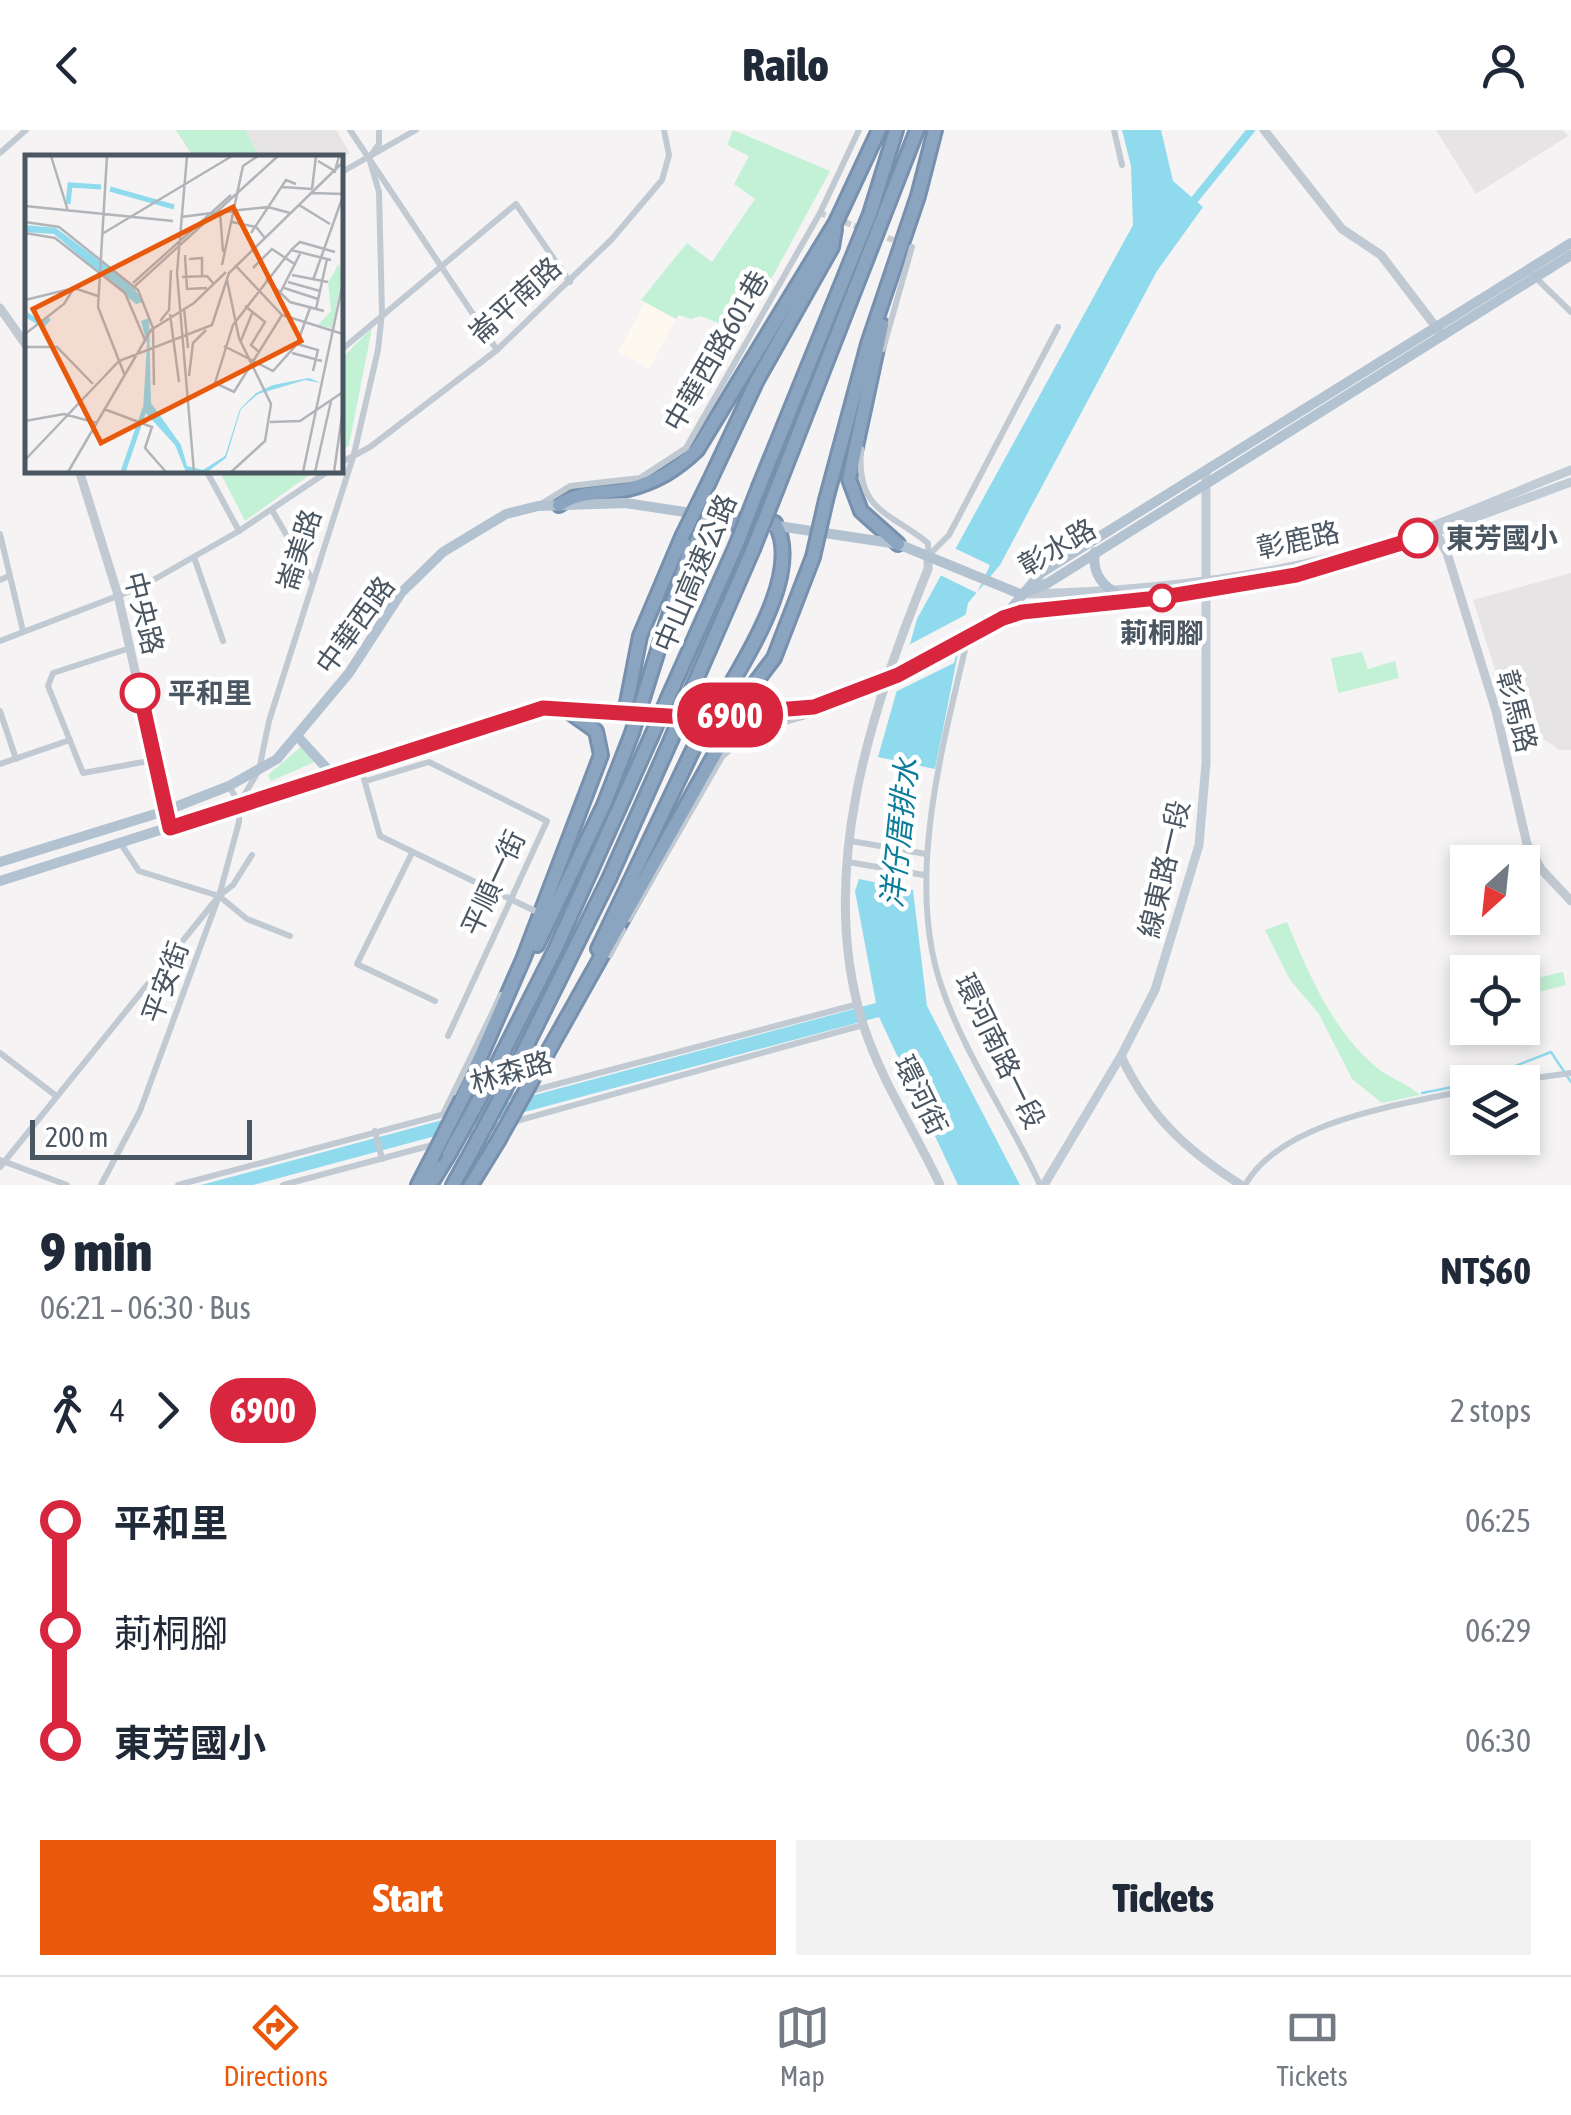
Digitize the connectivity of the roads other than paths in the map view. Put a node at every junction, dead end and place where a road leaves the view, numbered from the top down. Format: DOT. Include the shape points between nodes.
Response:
graph roads {
  1 [pos="26,130"];
  2 [pos="350,130"];
  3 [pos="379,130"];
  4 [pos="416,130"];
  5 [pos="664,130"];
  6 [pos="859,130"];
  7 [pos="879,130"];
  8 [pos="896,130"];
  9 [pos="917,130"];
  10 [pos="935,130"];
  11 [pos="1114,130"];
  12 [pos="1266,132"];
  13 [pos="0,153"];
  14 [pos="369,158"];
  15 [pos="1122,166"];
  16 [pos="342,172"];
  17 [pos="918,196"];
  18 [pos="836,222"];
  19 [pos="1571,243"];
  20 [pos="912,248"];
  21 [pos="1571,255"];
  22 [pos="440,264"];
  23 [pos="1532,274"];
  24 [pos="570,282"];
  25 [pos="0,308"];
  26 [pos="1571,312"];
  27 [pos="382,313"];
  28 [pos="1058,327"];
  29 [pos="1438,330"];
  30 [pos="25,344"];
  31 [pos="342,349"];
  32 [pos="496,350"];
  33 [pos="354,454"];
  34 [pos="342,462"];
  35 [pos="1571,470"];
  36 [pos="79,472"];
  37 [pos="208,472"];
  38 [pos="327,472"];
  39 [pos="1207,476"];
  40 [pos="1571,482"];
  41 [pos="1546,486"];
  42 [pos="559,504"];
  43 [pos="538,506"];
  44 [pos="272,510"];
  45 [pos="744,520"];
  46 [pos="776,523"];
  47 [pos="1434,528"];
  48 [pos="239,531"];
  49 [pos="0,534"];
  50 [pos="898,544"];
  51 [pos="1095,552"];
  52 [pos="928,556"];
  53 [pos="194,557"];
  54 [pos="10,576"];
  55 [pos="0,580"];
  56 [pos="313,582"];
  57 [pos="1206,585"];
  58 [pos="1114,592"];
  59 [pos="1020,594"];
  60 [pos="118,595"];
  61 [pos="1003,618"];
  62 [pos="23,631"];
  63 [pos="968,638"];
  64 [pos="224,640"];
  65 [pos="0,641"];
  66 [pos="131,648"];
  67 [pos="880,683"];
  68 [pos="562,706"];
  69 [pos="814,707"];
  70 [pos="0,711"];
  71 [pos="624,713"];
  72 [pos="731,715"];
  73 [pos="299,738"];
  74 [pos="70,740"];
  75 [pos="16,759"];
  76 [pos="154,760"];
  77 [pos="0,764"];
  78 [pos="259,770"];
  79 [pos="362,772"];
  80 [pos="331,773"];
  81 [pos="366,781"];
  82 [pos="229,786"];
  83 [pos="240,803"];
  84 [pos="166,811"];
  85 [pos="170,828"];
  86 [pos="852,840"];
  87 [pos="120,844"];
  88 [pos="926,854"];
  89 [pos="252,855"];
  90 [pos="411,855"];
  91 [pos="0,862"];
  92 [pos="848,862"];
  93 [pos="924,875"];
  94 [pos="0,881"];
  95 [pos="219,896"];
  96 [pos="508,900"];
  97 [pos="1571,901"];
  98 [pos="535,911"];
  99 [pos="532,920"];
  100 [pos="290,936"];
  101 [pos="610,955"];
  102 [pos="592,970"];
  103 [pos="435,1001"];
  104 [pos="858,1004"];
  105 [pos="863,1025"];
  106 [pos="448,1036"];
  107 [pos="489,1040"];
  108 [pos="0,1053"];
  109 [pos="1121,1056"];
  110 [pos="1569,1074"];
  111 [pos="1540,1078"];
  112 [pos="1450,1094"];
  113 [pos="55,1095"];
  114 [pos="442,1115"];
  115 [pos="375,1134"];
  116 [pos="381,1157"];
  117 [pos="2,1162"];
  118 [pos="67,1185"];
  119 [pos="101,1185"];
  120 [pos="178,1185"];
  121 [pos="283,1185"];
  122 [pos="418,1185"];
  123 [pos="430,1185"];
  124 [pos="453,1185"];
  125 [pos="471,1185"];
  126 [pos="940,1185"];
  127 [pos="1042,1185"];
  128 [pos="1243,1185"];
  1 -- 13 [label="street"];
  2 -- 14 [label="street"];
  3 -- 14 [label="street"];
  4 -- 14 [label="street"];
  5 -- 24 [label="street, 崙平南路" via="669,155 662,180"];
  6 -- 43 [label="street, 中華西路601巷" via="820,213 686,448 640,478 570,486"];
  7 -- 18 [label="highway"];
  8 -- 123 [label="highway, 中山高速公路, bridge" via="870,214 736,546 555,950"];
  9 -- 124 [label="highway, 中山高速公路, bridge" via="753,549 670,740 563,976"];
  10 -- 17 [label="highway"];
  11 -- 15 [label="street"];
  12 -- 29 [label="street" via="1342,228 1381,255"];
  14 -- 16 [label="street"];
  14 -- 22 [label="street"];
  14 -- 27 [label="street, 崙美路" via="379,192"];
  17 -- 50 [label="highway" via="878,337 849,480 861,511"];
  17 -- 72 [label="highway, bridge" via="888,277 813,557 774,658"];
  18 -- 42 [label="highway" via="697,450 664,477"];
  18 -- 71 [label="highway, bridge" via="832,247 757,380 682,537 640,636"];
  19 -- 23 [label="main road, 彰水路"];
  20 -- 52 [label="street" via="859,471 872,504 928,544"];
  21 -- 23 [label="main road, 彰水路"];
  22 -- 24 [label="street" via="516,204"];
  22 -- 27 [label="street"];
  22 -- 32 [label="street"];
  23 -- 26 [label="street"];
  23 -- 29 [label="main road, 彰水路"];
  24 -- 32 [label="street, 崙平南路"];
  25 -- 30 [label="street"];
  27 -- 31 [label="street"];
  27 -- 33 [label="street, 崙美路"];
  28 -- 52 [label="street" via="949,535"];
  29 -- 39 [label="main road, 彰水路"];
  32 -- 33 [label="street, 崙平南路"];
  33 -- 34 [label="street, 崙平南路"];
  33 -- 56 [label="street, 崙美路"];
  35 -- 41 [label="main road, 彰鹿路"];
  36 -- 60 [label="street, 中央路"];
  37 -- 48 [label="street"];
  38 -- 44 [label="street"];
  39 -- 51 [label="main road, 彰水路"];
  39 -- 57 [label="main road, 線東路一段"];
  39 -- 59 [label="main road, 彰水路" via="1042,573"];
  40 -- 41 [label="main road, 彰鹿路"];
  41 -- 47 [label="main road, 彰鹿路"];
  42 -- 43 [label="main road, 中華西路"];
  42 -- 45 [label="main road, 中華西路" via="625,503"];
  43 -- 73 [label="main road, 中華西路" via="506,514 443,552 401,594"];
  44 -- 48 [label="street"];
  44 -- 56 [label="street"];
  45 -- 46 [label="main road, 中華西路"];
  45 -- 107 [label="highway, bridge" via="712,528 691,545 632,733 570,880"];
  46 -- 50 [label="main road, 中華西路"];
  46 -- 102 [label="highway, bridge" via="784,564 760,630 698,739"];
  47 -- 57 [label="main road, 彰鹿路"];
  47 -- 97 [label="street, 彰馬路" via="1496,712 1528,844"];
  48 -- 53 [label="street"];
  49 -- 54 [label="street"];
  50 -- 52 [label="main road, 中華西路"];
  51 -- 58 [label="main road" via="1101,583"];
  51 -- 59 [label="main road, 彰水路"];
  52 -- 59 [label="main road, 中華西路"];
  52 -- 67 [label="street, 環河街"];
  53 -- 60 [label="street"];
  53 -- 64 [label="street"];
  54 -- 55 [label="street"];
  54 -- 62 [label="street"];
  56 -- 78 [label="street, 崙美路"];
  57 -- 58 [label="main road, 彰鹿路"];
  57 -- 61 [label="main road, 彰鹿路"];
  57 -- 109 [label="main road, 線東路一段" via="1199,845 1168,955"];
  58 -- 59 [label="main road, 彰鹿路"];
  59 -- 61 [label="main road"];
  60 -- 62 [label="street"];
  60 -- 66 [label="street, 中央路"];
  61 -- 63 [label="main road"];
  62 -- 65 [label="street"];
  63 -- 67 [label="main road"];
  63 -- 88 [label="street, 環河南路一段"];
  66 -- 74 [label="street" via="49,675"];
  66 -- 76 [label="street, 中央路"];
  67 -- 69 [label="main road"];
  67 -- 86 [label="street, 環河街"];
  67 -- 101 [label="street" via="860,698 756,730 732,745"];
  68 -- 71 [label="main road"];
  68 -- 80 [label="main road" via="497,719"];
  68 -- 107 [label="highway" via="596,731 601,755"];
  69 -- 72 [label="main road"];
  69 -- 102 [label="highway" via="744,727 719,747"];
  70 -- 75 [label="street"];
  71 -- 72 [label="main road"];
  73 -- 78 [label="main road, 中華西路"];
  73 -- 80 [label="main road"];
  74 -- 75 [label="street"];
  74 -- 76 [label="street" via="86,775"];
  75 -- 77 [label="street"];
  76 -- 84 [label="street, 中央路"];
  78 -- 82 [label="main road, 中華西路"];
  78 -- 83 [label="street, 崙美路"];
  79 -- 81 [label="street"];
  80 -- 83 [label="main road"];
  81 -- 90 [label="street" via="380,836"];
  81 -- 96 [label="street, 平順一街" via="429,762 547,821"];
  82 -- 83 [label="street"];
  82 -- 84 [label="main road, 中華西路"];
  83 -- 85 [label="main road"];
  83 -- 95 [label="street, 平安街"];
  84 -- 85 [label="street, 中央路"];
  84 -- 91 [label="main road, 中華西路"];
  85 -- 87 [label="main road"];
  86 -- 88 [label="street"];
  86 -- 92 [label="street, 環河街"];
  87 -- 94 [label="main road"];
  87 -- 95 [label="street" via="139,871"];
  88 -- 93 [label="street, 環河南路一段"];
  89 -- 95 [label="street"];
  90 -- 96 [label="street"];
  90 -- 103 [label="street" via="357,964"];
  92 -- 93 [label="street"];
  92 -- 104 [label="street, 環河街" via="846,923"];
  93 -- 127 [label="street, 環河南路一段" via="942,989"];
  95 -- 100 [label="street" via="262,928"];
  95 -- 113 [label="street"];
  95 -- 119 [label="street, 平安街" via="140,1111"];
  96 -- 98 [label="street"];
  96 -- 106 [label="street, 平順一街"];
  99 -- 114 [label="street"];
  102 -- 125 [label="highway, bridge"];
  104 -- 105 [label="street, 環河街"];
  104 -- 114 [label="street, 林森路"];
  105 -- 116 [label="street, 林森路"];
  105 -- 126 [label="street, 環河街"];
  107 -- 122 [label="highway, bridge"];
  108 -- 113 [label="street"];
  109 -- 127 [label="main road, 線東路一段"];
  109 -- 128 [label="street" via="1161,1124"];
  110 -- 111 [label="street"];
  112 -- 128 [label="street" via="1359,1114 1310,1133"];
  113 -- 117 [label="street"];
  114 -- 115 [label="street, 林森路"];
  115 -- 116 [label="street"];
  115 -- 120 [label="street, 林森路"];
  116 -- 121 [label="street, 林森路"];
  117 -- 118 [label="street"];
}
